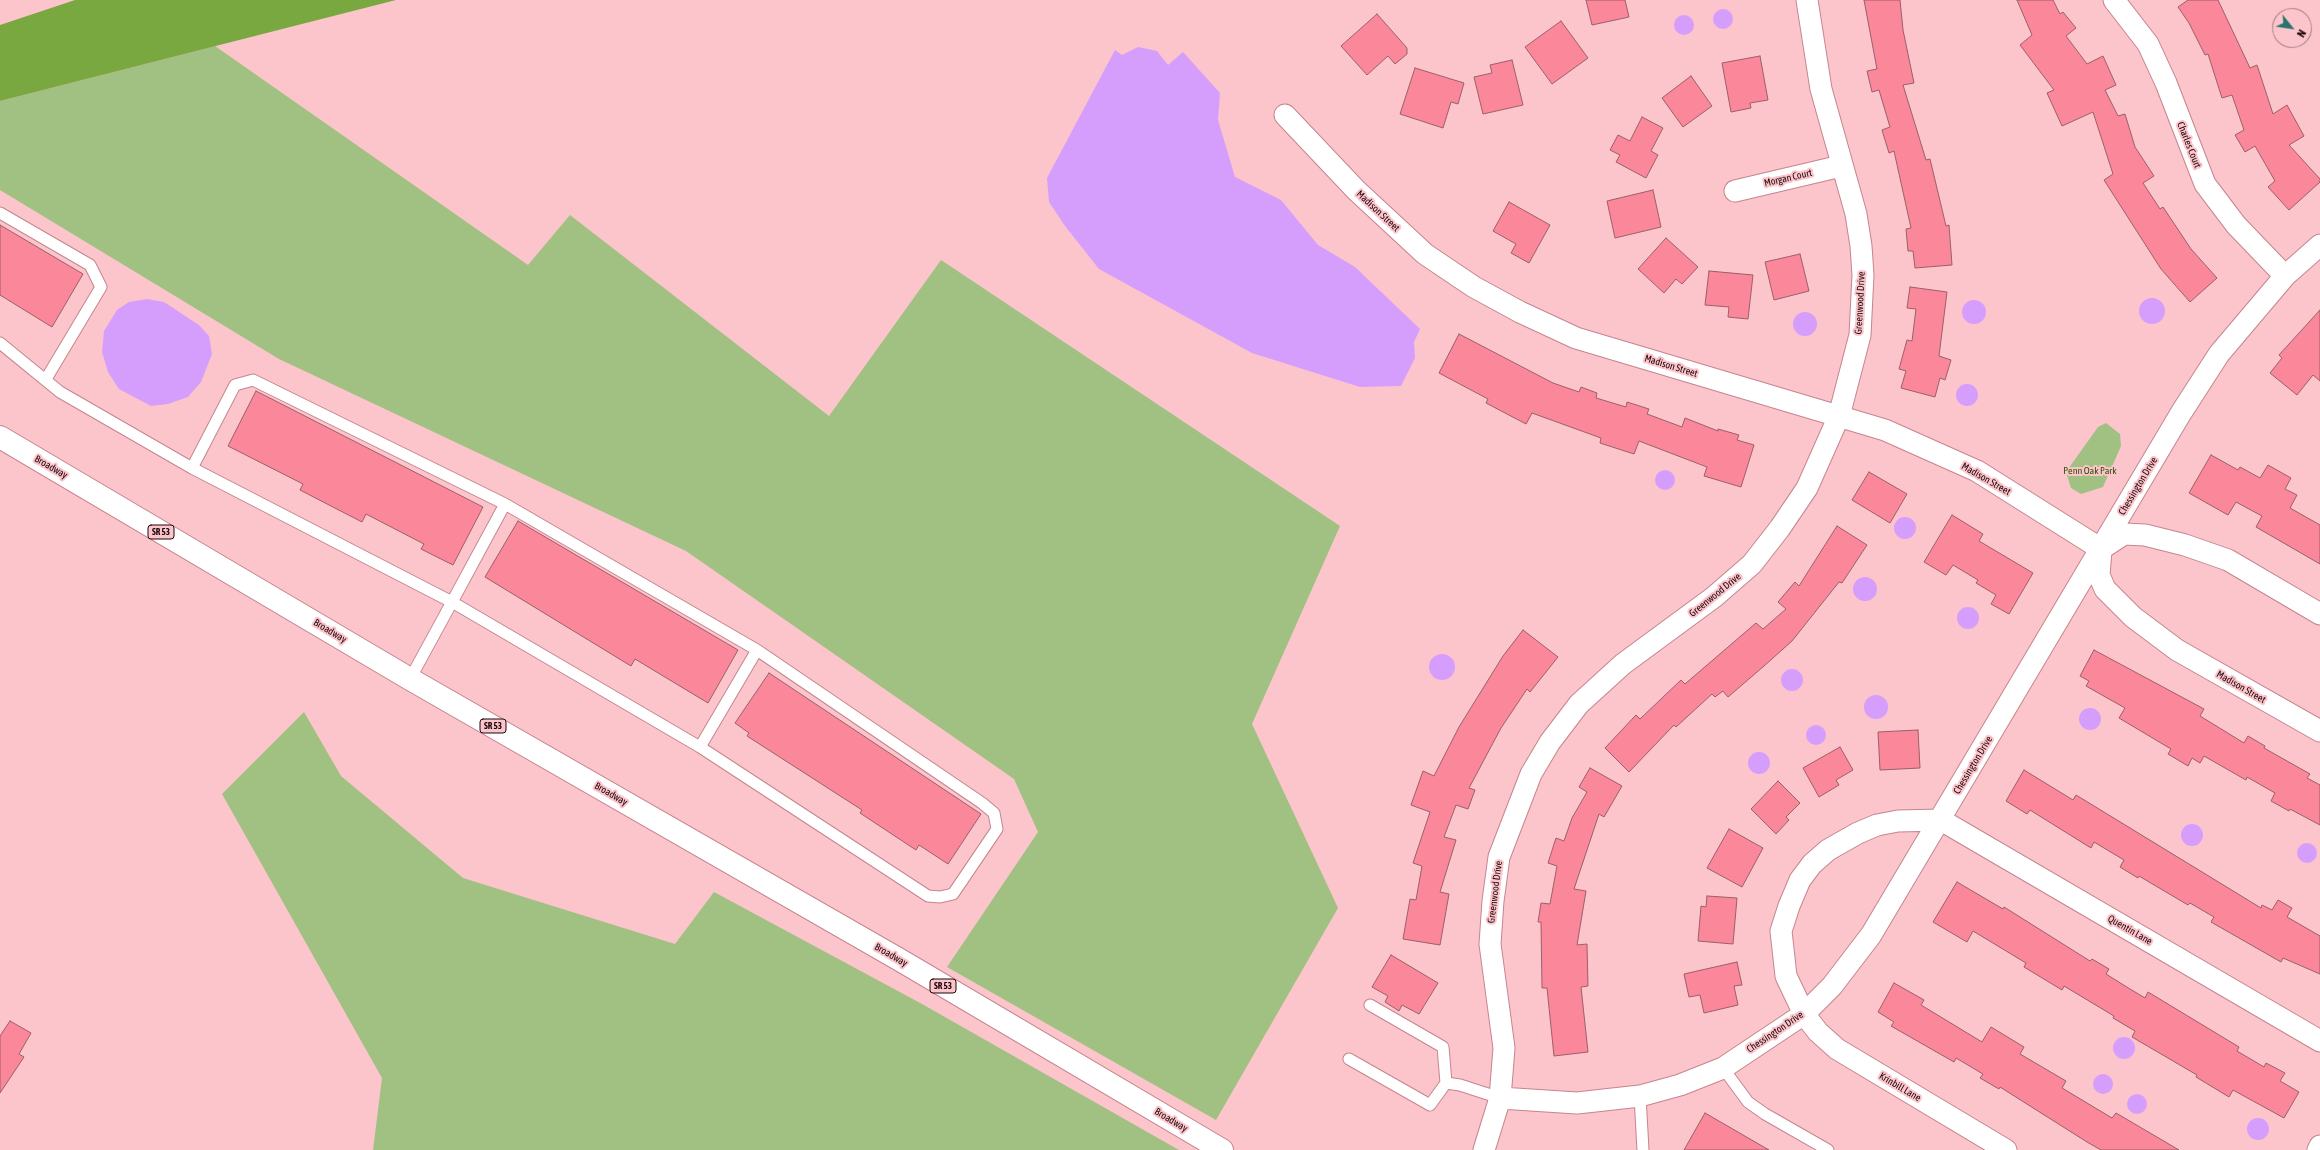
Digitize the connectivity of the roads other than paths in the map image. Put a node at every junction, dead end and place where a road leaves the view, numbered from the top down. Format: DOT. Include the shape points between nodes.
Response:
graph roads {
  1 [pos="1807,0"];
  2 [pos="2114,0"];
  3 [pos="1284,115"];
  4 [pos="1841,166"];
  5 [pos="1735,191"];
  6 [pos="0,213"];
  7 [pos="2320,245"];
  8 [pos="2285,276"];
  9 [pos="0,343"];
  10 [pos="46,379"];
  11 [pos="1839,416"];
  12 [pos="0,437"];
  13 [pos="192,468"];
  14 [pos="506,504"];
  15 [pos="2101,549"];
  16 [pos="452,602"];
  17 [pos="2320,614"];
  18 [pos="757,650"];
  19 [pos="410,679"];
  20 [pos="2320,731"];
  21 [pos="700,747"];
  22 [pos="1941,820"];
  23 [pos="1370,1005"];
  24 [pos="1804,1014"];
  25 [pos="2320,1041"];
  26 [pos="1349,1058"];
  27 [pos="1723,1068"];
  28 [pos="1446,1083"];
  29 [pos="1640,1096"];
  30 [pos="1500,1098"];
  31 [pos="2320,1146"];
  32 [pos="1222,1150"];
  33 [pos="1484,1150"];
  34 [pos="1643,1150"];
  35 [pos="1828,1150"];
  36 [pos="2006,1150"];
  37 [pos="2318,1150"];
  1 -- 4 [label="street, Greenwood Drive" via="1821,89"];
  2 -- 8 [label="street, Charles Court" via="2148,44 2205,184 2236,225"];
  3 -- 11 [label="street, Madison Street" via="1356,190 1425,254 1474,288 1576,338"];
  4 -- 5 [label="street, Morgan Court"];
  4 -- 11 [label="street, Greenwood Drive" via="1856,214 1863,275 1860,336"];
  6 -- 10 [label="lane" via="90,265 101,287"];
  7 -- 8 [label="street, Chessington Drive"];
  8 -- 15 [label="street, Chessington Drive" via="2219,354"];
  9 -- 10 [label="lane"];
  10 -- 13 [label="lane" via="60,392"];
  11 -- 15 [label="street, Madison Street" via="1885,430 1977,472"];
  11 -- 30 [label="street, Greenwood Drive" via="1807,488 1752,564 1714,597 1623,664 1579,704 1550,742 1531,774 1499,857 1492,901 1490,944 1504,1048"];
  12 -- 19 [label="main road, Broadway / SR 53"];
  13 -- 14 [label="lane" via="235,385 254,380"];
  13 -- 16 [label="lane"];
  14 -- 16 [label="lane"];
  14 -- 18 [label="lane"];
  15 -- 17 [label="street" via="2124,534 2145,535 2185,545 2228,560"];
  15 -- 20 [label="street, Madison Street" via="2099,575 2105,589 2133,617 2176,650"];
  15 -- 22 [label="street, Chessington Drive"];
  16 -- 19 [label="lane"];
  16 -- 21 [label="lane"];
  18 -- 21 [label="lane"];
  18 -- 21 [label="lane" via="994,812 997,829 953,894 928,896"];
  19 -- 32 [label="main road, Broadway / SR 53" via="893,956"];
  22 -- 24 [label="street, Chessington Drive" via="1852,962"];
  22 -- 24 [label="street, Krinbill Lane" via="1898,821 1877,825 1828,850 1812,864 1797,887 1781,931 1786,976"];
  22 -- 25 [label="street, Quentin Lane"];
  23 -- 28 [label="lane" via="1443,1047"];
  24 -- 27 [label="street, Chessington Drive"];
  24 -- 36 [label="street, Krinbill Lane" via="1818,1032 1837,1049"];
  26 -- 28 [label="lane" via="1430,1105"];
  27 -- 29 [label="street, Chessington Drive" via="1680,1085"];
  27 -- 35 [label="lane" via="1748,1102"];
  28 -- 30 [label="lane"];
  29 -- 30 [label="street, Chessington Drive" via="1577,1103"];
  29 -- 34 [label="lane"];
  30 -- 33 [label="street, Greenwood Drive"];
  31 -- 37 [label="street"];
}
